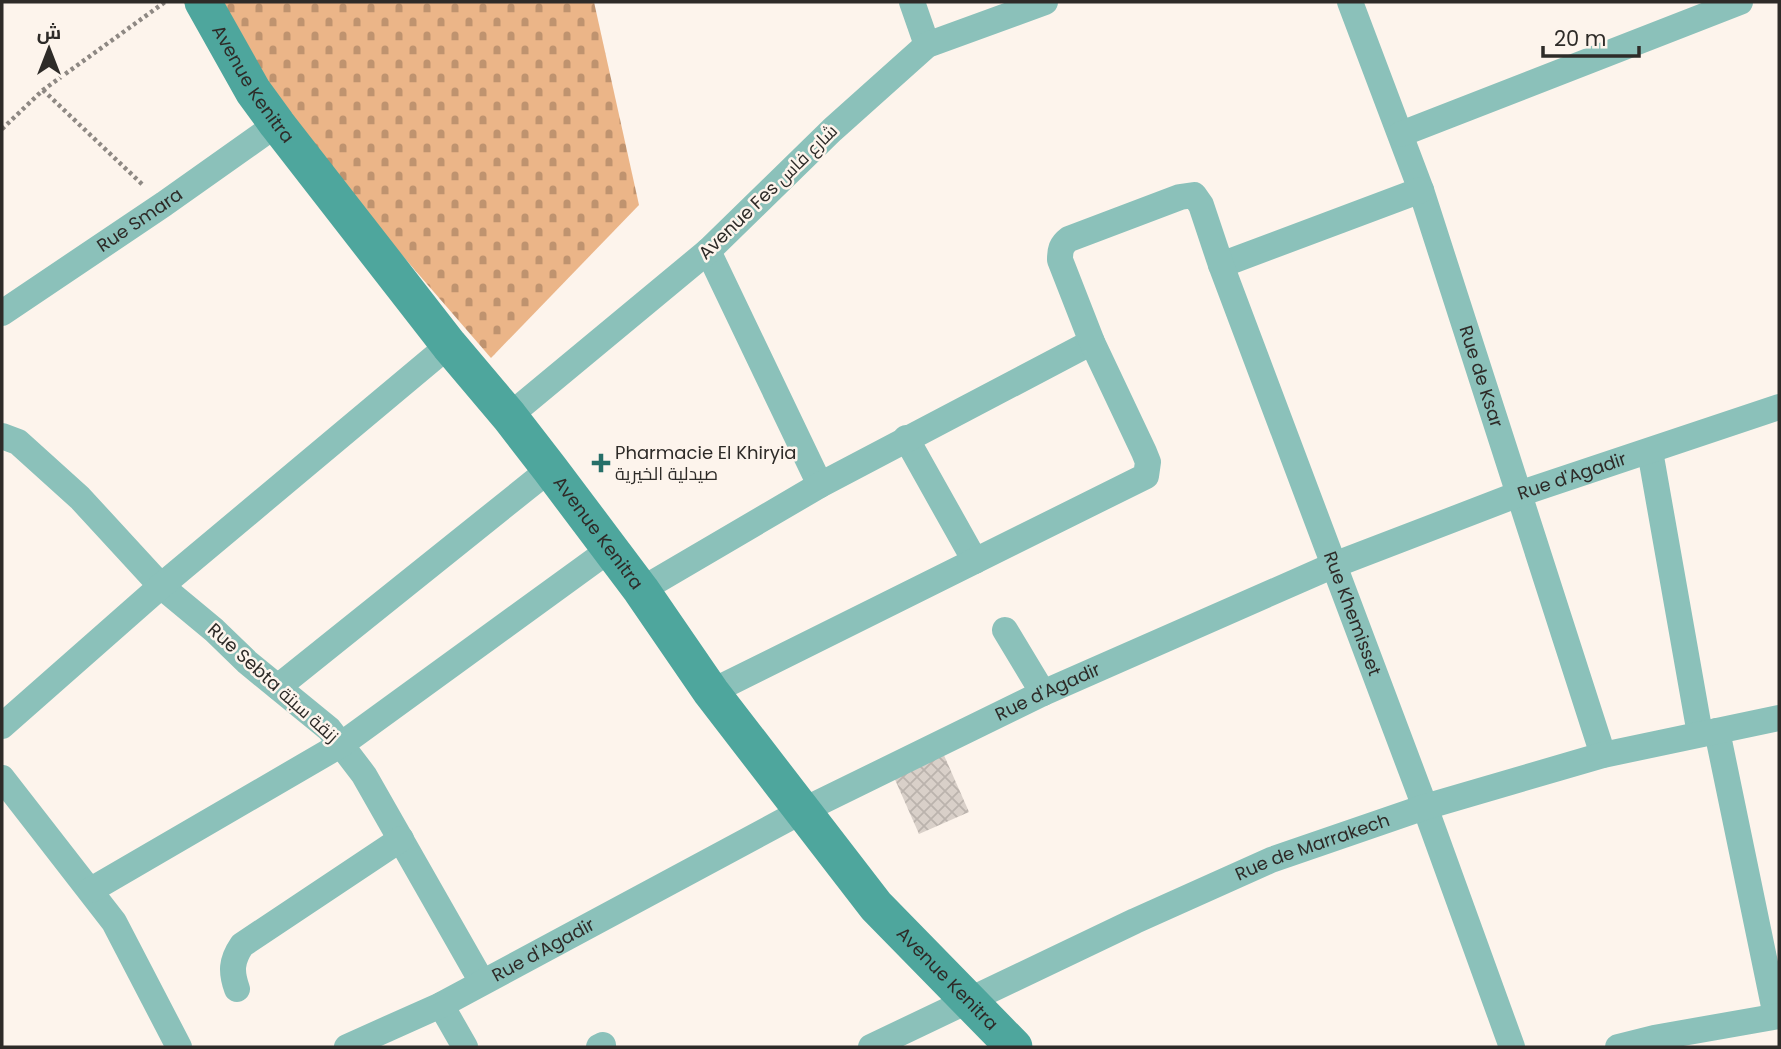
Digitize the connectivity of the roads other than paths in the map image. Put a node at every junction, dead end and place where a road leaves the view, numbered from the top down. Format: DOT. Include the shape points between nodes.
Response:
graph roads {
  1 [pos="204,2"];
  2 [pos="912,2"];
  3 [pos="1045,2"];
  4 [pos="1350,2"];
  5 [pos="1740,2"];
  6 [pos="927,45"];
  7 [pos="277,124"];
  8 [pos="1401,134"];
  9 [pos="1421,190"];
  10 [pos="708,251"];
  11 [pos="1221,265"];
  12 [pos="2,313"];
  13 [pos="1092,342"];
  14 [pos="449,345"];
  15 [pos="1779,407"];
  16 [pos="509,416"];
  17 [pos="2,436"];
  18 [pos="905,438"];
  19 [pos="1650,451"];
  20 [pos="550,469"];
  21 [pos="820,485"];
  22 [pos="1519,494"];
  23 [pos="609,550"];
  24 [pos="975,562"];
  25 [pos="1334,565"];
  26 [pos="161,586"];
  27 [pos="641,590"];
  28 [pos="1005,629"];
  29 [pos="278,687"];
  30 [pos="711,692"];
  31 [pos="1043,693"];
  32 [pos="1779,718"];
  33 [pos="2,726"];
  34 [pos="1709,733"];
  35 [pos="342,744"];
  36 [pos="1603,755"];
  37 [pos="2,778"];
  38 [pos="1425,807"];
  39 [pos="802,811"];
  40 [pos="401,839"];
  41 [pos="91,890"];
  42 [pos="482,982"];
  43 [pos="237,989"];
  44 [pos="968,1001"];
  45 [pos="441,1005"];
  46 [pos="1778,1016"];
  47 [pos="358,1045"];
  48 [pos="179,1047"];
  49 [pos="466,1047"];
  50 [pos="871,1047"];
  51 [pos="1014,1047"];
  52 [pos="1512,1047"];
  53 [pos="1618,1047"];
  1 -- 7 [label="street, Avenue Kenitra" via="253,91"];
  2 -- 6 [label="street"];
  3 -- 6 [label="street, Avenue Fes شارع فاس"];
  4 -- 8 [label="street, Rue de Ksar"];
  5 -- 8 [label="street"];
  6 -- 10 [label="street, Avenue Fes شارع فاس"];
  7 -- 12 [label="street, Rue Smara"];
  7 -- 14 [label="street, Avenue Kenitra"];
  8 -- 9 [label="street, Rue de Ksar"];
  9 -- 11 [label="street"];
  9 -- 22 [label="street, Rue de Ksar"];
  10 -- 16 [label="street, Avenue Fes شارع فاس"];
  10 -- 21 [label="street"];
  11 -- 13 [label="street, Rue Khemisset" via="1199,200 1192,195 1069,239 1062,245 1060,260"];
  11 -- 25 [label="street, Rue Khemisset"];
  13 -- 18 [label="street"];
  13 -- 24 [label="street" via="1144,452 1146,476"];
  14 -- 16 [label="street, Avenue Kenitra"];
  14 -- 26 [label="street"];
  15 -- 19 [label="street, Rue d'Agadir"];
  16 -- 20 [label="street, Avenue Kenitra"];
  17 -- 26 [label="street, Rue Sebta زنقة سبتة" via="18,442 80,498"];
  18 -- 21 [label="street"];
  18 -- 24 [label="street"];
  19 -- 22 [label="street, Rue d'Agadir"];
  19 -- 34 [label="street"];
  20 -- 23 [label="street, Avenue Kenitra"];
  20 -- 29 [label="street"];
  21 -- 27 [label="street"];
  22 -- 25 [label="street, Rue d'Agadir"];
  22 -- 36 [label="street, Rue de Ksar"];
  23 -- 27 [label="street, Avenue Kenitra"];
  23 -- 35 [label="street"];
  24 -- 30 [label="street"];
  25 -- 31 [label="street, Rue d'Agadir"];
  25 -- 38 [label="street, Rue Khemisset"];
  26 -- 29 [label="street, Rue Sebta زنقة سبتة"];
  26 -- 33 [label="street"];
  27 -- 30 [label="street, Avenue Kenitra"];
  28 -- 31 [label="street"];
  29 -- 35 [label="street, Rue Sebta زنقة سبتة"];
  30 -- 39 [label="street, Avenue Kenitra"];
  31 -- 39 [label="street, Rue d'Agadir"];
  32 -- 34 [label="street, Rue de Marrakech"];
  34 -- 36 [label="street, Rue de Marrakech"];
  34 -- 46 [label="street"];
  35 -- 40 [label="street, Rue Sebta زنقة سبتة"];
  35 -- 41 [label="street"];
  36 -- 38 [label="street, Rue de Marrakech"];
  37 -- 41 [label="street"];
  38 -- 44 [label="street, Rue de Marrakech" via="1271,860"];
  38 -- 52 [label="street, Rue Khemisset"];
  39 -- 42 [label="street, Rue d'Agadir"];
  39 -- 44 [label="street, Avenue Kenitra" via="876,906"];
  40 -- 42 [label="street, Rue Sebta زنقة سبتة"];
  40 -- 43 [label="street" via="242,946 233,963"];
  41 -- 48 [label="street" via="135,959"];
  42 -- 45 [label="street, Rue d'Agadir"];
  44 -- 50 [label="street, Rue de Marrakech"];
  44 -- 51 [label="street, Avenue Kenitra"];
  45 -- 47 [label="street, Rue d'Agadir"];
  45 -- 49 [label="street"];
  46 -- 53 [label="street"];
}
